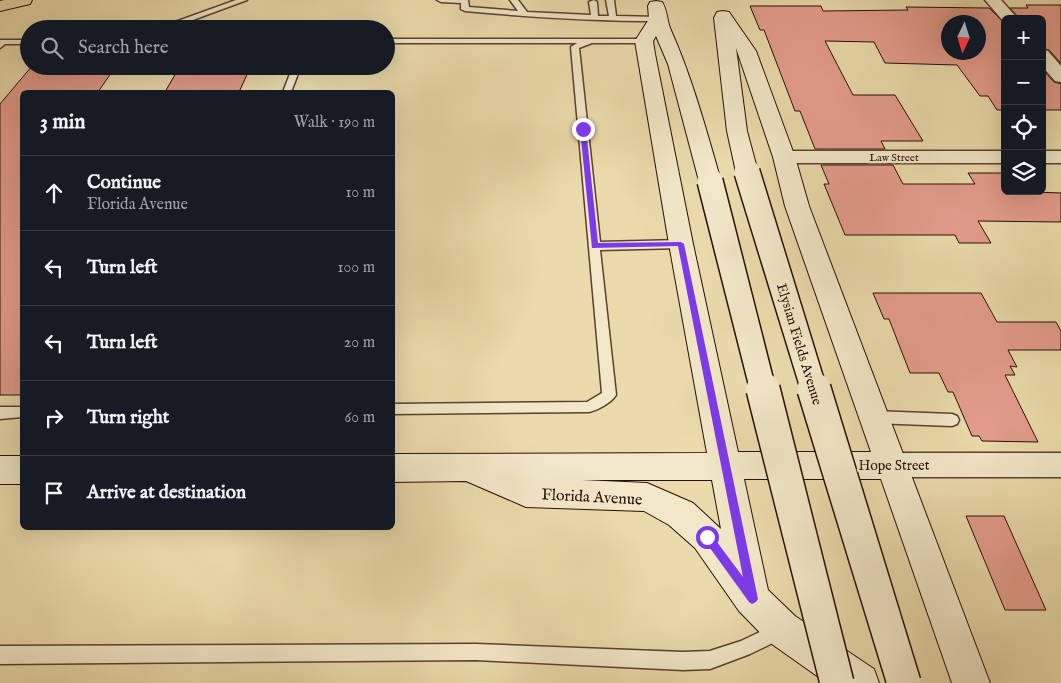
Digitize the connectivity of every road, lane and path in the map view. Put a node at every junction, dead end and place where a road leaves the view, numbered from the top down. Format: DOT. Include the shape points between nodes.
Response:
graph roads {
  1 [pos="24,0"];
  2 [pos="243,0"];
  3 [pos="441,0"];
  4 [pos="464,0"];
  5 [pos="514,0"];
  6 [pos="610,0"];
  7 [pos="993,0"];
  8 [pos="593,2"];
  9 [pos="0,6"];
  10 [pos="722,8"];
  11 [pos="656,9"];
  12 [pos="525,15"];
  13 [pos="1006,15"];
  14 [pos="595,19"];
  15 [pos="613,19"];
  16 [pos="185,20"];
  17 [pos="395,41"];
  18 [pos="591,41"];
  19 [pos="644,41"];
  20 [pos="20,42"];
  21 [pos="0,46"];
  22 [pos="1046,60"];
  23 [pos="294,75"];
  24 [pos="1061,77"];
  25 [pos="288,90"];
  26 [pos="784,157"];
  27 [pos="1001,157"];
  28 [pos="1046,158"];
  29 [pos="1061,158"];
  30 [pos="681,244"];
  31 [pos="594,246"];
  32 [pos="395,409"];
  33 [pos="20,412"];
  34 [pos="0,413"];
  35 [pos="872,417"];
  36 [pos="952,420"];
  37 [pos="890,465"];
  38 [pos="1061,465"];
  39 [pos="726,466"];
  40 [pos="467,467"];
  41 [pos="395,468"];
  42 [pos="0,470"];
  43 [pos="20,470"];
  44 [pos="752,599"];
  45 [pos="782,630"];
  46 [pos="0,655"];
  47 [pos="837,683"];
  48 [pos="860,683"];
  49 [pos="904,683"];
  50 [pos="971,683"];
  1 -- 9 [label="highway"];
  2 -- 16 [label="lane"];
  3 -- 4 [label="lane"];
  4 -- 12 [label="lane" via="465,9"];
  5 -- 12 [label="lane"];
  6 -- 15 [label="lane"];
  7 -- 13 [label="street"];
  8 -- 14 [label="lane"];
  10 -- 26 [label="main road" via="747,51"];
  10 -- 49 [label="main road, Elysian Fields Avenue, bridge" via="736,132"];
  11 -- 15 [label="lane"];
  11 -- 19 [label="main road"];
  11 -- 47 [label="main road, bridge" via="677,64 710,181"];
  12 -- 14 [label="lane"];
  14 -- 15 [label="lane"];
  17 -- 18 [label="lane"];
  18 -- 19 [label="lane"];
  18 -- 31 [label="lane" via="575,47"];
  19 -- 30 [label="main road"];
  20 -- 21 [label="lane" via="3,42"];
  22 -- 24 [label="street"];
  23 -- 25 [label="lane"];
  26 -- 27 [label="street, Law Street"];
  26 -- 35 [label="main road" via="797,206"];
  28 -- 29 [label="street"];
  30 -- 31 [label="lane"];
  30 -- 39 [label="main road"];
  31 -- 32 [label="lane" via="609,395 589,407"];
  33 -- 34 [label="lane"];
  35 -- 36 [label="lane"];
  35 -- 37 [label="main road"];
  37 -- 38 [label="street, Hope Street"];
  37 -- 39 [label="main road, Hope Street"];
  37 -- 50 [label="main road"];
  39 -- 40 [label="main road, Florida Avenue"];
  39 -- 44 [label="main road"];
  40 -- 41 [label="main road, Florida Avenue"];
  40 -- 44 [label="main road, Florida Avenue" via="526,493 647,497 681,514 707,537"];
  42 -- 43 [label="main road"];
  44 -- 45 [label="main road, Florida Avenue"];
  45 -- 46 [label="lane" via="710,660 683,661 476,652"];
  45 -- 48 [label="main road, Florida Avenue"];
}
